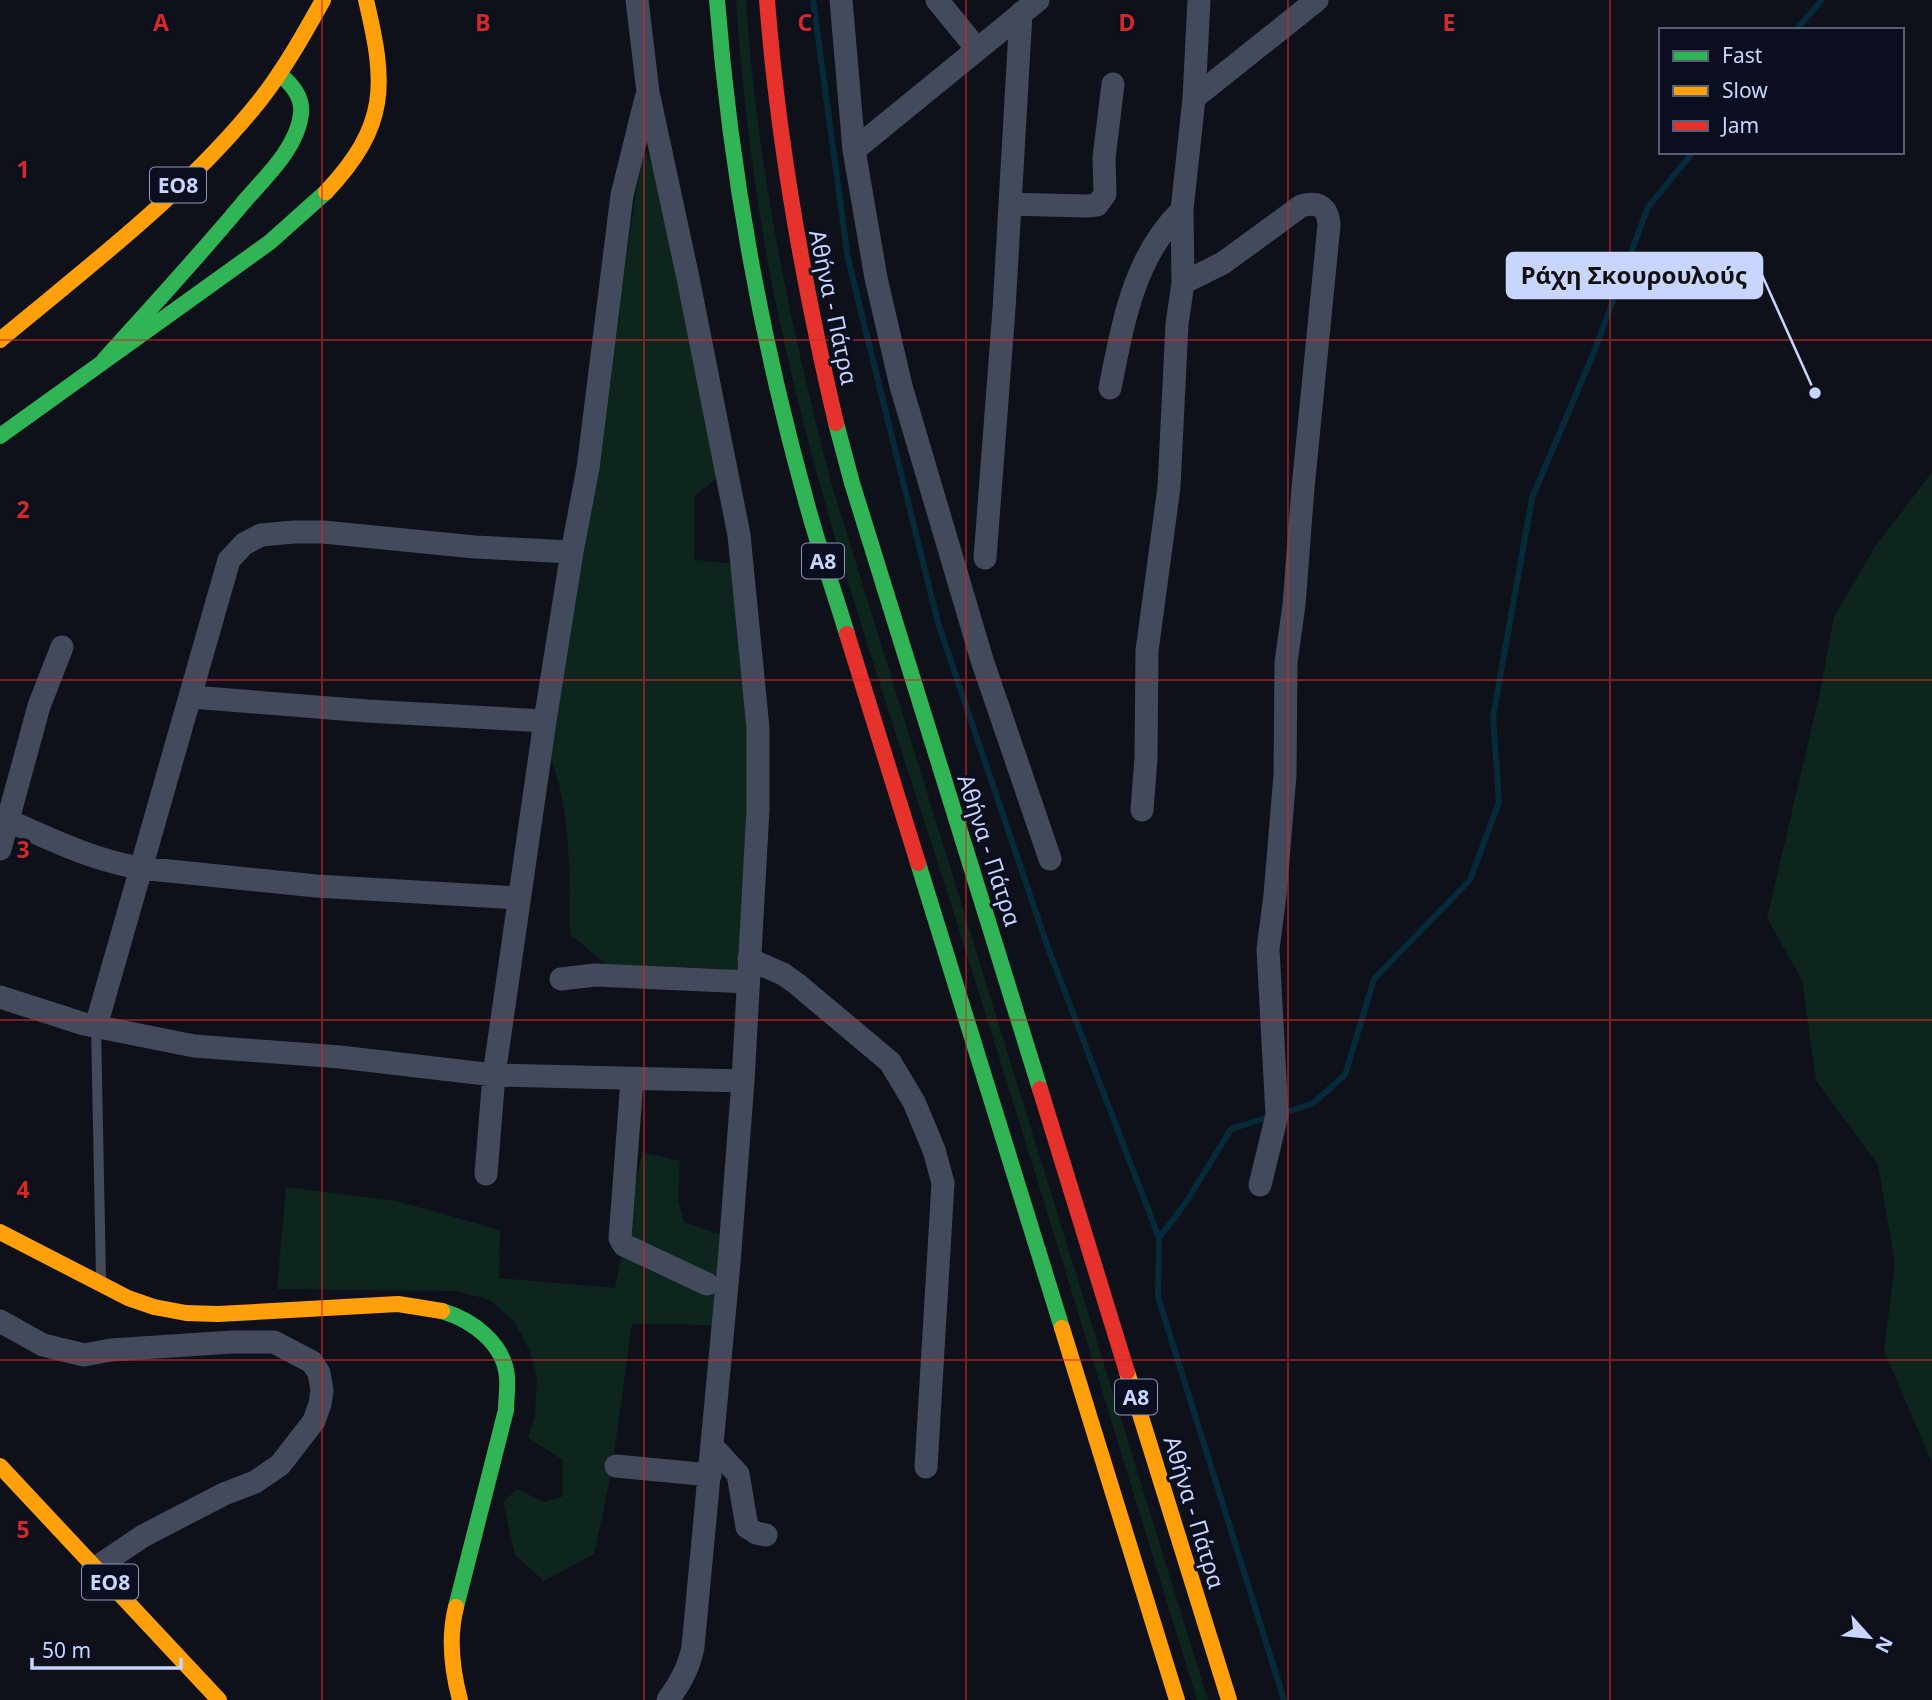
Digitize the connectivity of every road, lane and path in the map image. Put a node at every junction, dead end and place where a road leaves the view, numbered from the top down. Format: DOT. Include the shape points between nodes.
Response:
graph roads {
  1 [pos="323,0"];
  2 [pos="366,0"];
  3 [pos="638,0"];
  4 [pos="717,0"];
  5 [pos="766,0"];
  6 [pos="841,0"];
  7 [pos="937,0"];
  8 [pos="1199,0"];
  9 [pos="1317,0"];
  10 [pos="1030,7"];
  11 [pos="977,49"];
  12 [pos="279,74"];
  13 [pos="1113,84"];
  14 [pos="648,92"];
  15 [pos="1194,99"];
  16 [pos="854,150"];
  17 [pos="1010,204"];
  18 [pos="1182,210"];
  19 [pos="1184,283"];
  20 [pos="0,341"];
  21 [pos="104,360"];
  22 [pos="1110,388"];
  23 [pos="0,436"];
  24 [pos="572,552"];
  25 [pos="985,558"];
  26 [pos="62,647"];
  27 [pos="192,696"];
  28 [pos="545,721"];
  29 [pos="1142,810"];
  30 [pos="9,821"];
  31 [pos="0,849"];
  32 [pos="1050,859"];
  33 [pos="140,868"];
  34 [pos="519,898"];
  35 [pos="748,971"];
  36 [pos="561,979"];
  37 [pos="0,997"];
  38 [pos="96,1026"];
  39 [pos="494,1075"];
  40 [pos="632,1080"];
  41 [pos="743,1081"];
  42 [pos="486,1174"];
  43 [pos="1260,1185"];
  44 [pos="0,1232"];
  45 [pos="101,1284"];
  46 [pos="707,1284"];
  47 [pos="0,1321"];
  48 [pos="712,1446"];
  49 [pos="0,1466"];
  50 [pos="616,1466"];
  51 [pos="926,1467"];
  52 [pos="710,1475"];
  53 [pos="766,1535"];
  54 [pos="97,1567"];
  55 [pos="219,1700"];
  56 [pos="460,1700"];
  57 [pos="668,1700"];
  58 [pos="1177,1700"];
  59 [pos="1229,1700"];
  1 -- 12 [label="main road, ΕΟ8"];
  2 -- 21 [label="main road" via="380,80 368,135 356,159 270,242"];
  3 -- 14 [label="street"];
  4 -- 58 [label="main road, Α8" via="724,102 756,302 805,498"];
  5 -- 59 [label="main road, Αθήνα - Πάτρα / Α8" via="775,108 805,293 859,507"];
  6 -- 16 [label="street"];
  7 -- 11 [label="street"];
  8 -- 15 [label="street"];
  9 -- 15 [label="street"];
  10 -- 11 [label="street"];
  10 -- 17 [label="street"];
  11 -- 16 [label="street"];
  12 -- 20 [label="main road, ΕΟ8" via="251,111 163,200"];
  12 -- 21 [label="main road" via="301,101 290,143 211,241"];
  13 -- 17 [label="street" via="1102,201 1086,206"];
  14 -- 24 [label="street" via="622,195 592,441"];
  14 -- 35 [label="street" via="739,535 758,727"];
  15 -- 18 [label="street"];
  16 -- 32 [label="street" via="901,386 982,660"];
  17 -- 25 [label="street"];
  18 -- 19 [label="street"];
  18 -- 22 [label="street" via="1147,254 1137,276"];
  19 -- 29 [label="street" via="1177,324 1169,487 1147,651"];
  19 -- 43 [label="street" via="1223,263 1301,205 1312,203 1328,214 1286,662 1285,775 1268,949 1278,1115"];
  21 -- 23 [label="main road"];
  24 -- 27 [label="street" via="323,532 261,535 229,560"];
  24 -- 28 [label="street"];
  26 -- 30 [label="street" via="39,706"];
  27 -- 28 [label="street"];
  27 -- 33 [label="street"];
  28 -- 34 [label="street"];
  30 -- 31 [label="street"];
  30 -- 33 [label="street" via="75,851"];
  33 -- 34 [label="street" via="316,886"];
  33 -- 38 [label="street"];
  34 -- 39 [label="street"];
  35 -- 36 [label="street"];
  35 -- 41 [label="street"];
  35 -- 51 [label="street" via="783,974 890,1062 914,1102 934,1150 943,1184"];
  37 -- 38 [label="street"];
  38 -- 39 [label="street" via="194,1046"];
  38 -- 45 [label="lane"];
  39 -- 40 [label="street"];
  39 -- 42 [label="street"];
  40 -- 41 [label="street"];
  40 -- 46 [label="street" via="620,1238 624,1245"];
  41 -- 48 [label="street"];
  44 -- 45 [label="main road"];
  45 -- 56 [label="main road" via="154,1307 186,1313 398,1304 462,1317 485,1334 503,1359 508,1377 506,1410 454,1613 452,1650"];
  47 -- 54 [label="street" via="43,1345 84,1355 274,1342 312,1362 319,1373 322,1390 314,1421 280,1465 255,1482 143,1536"];
  48 -- 52 [label="street"];
  48 -- 53 [label="street" via="738,1474 747,1527"];
  49 -- 54 [label="main road, ΕΟ8"];
  50 -- 52 [label="street"];
  52 -- 57 [label="street" via="693,1647 682,1680"];
  54 -- 55 [label="main road, ΕΟ8"];
}
